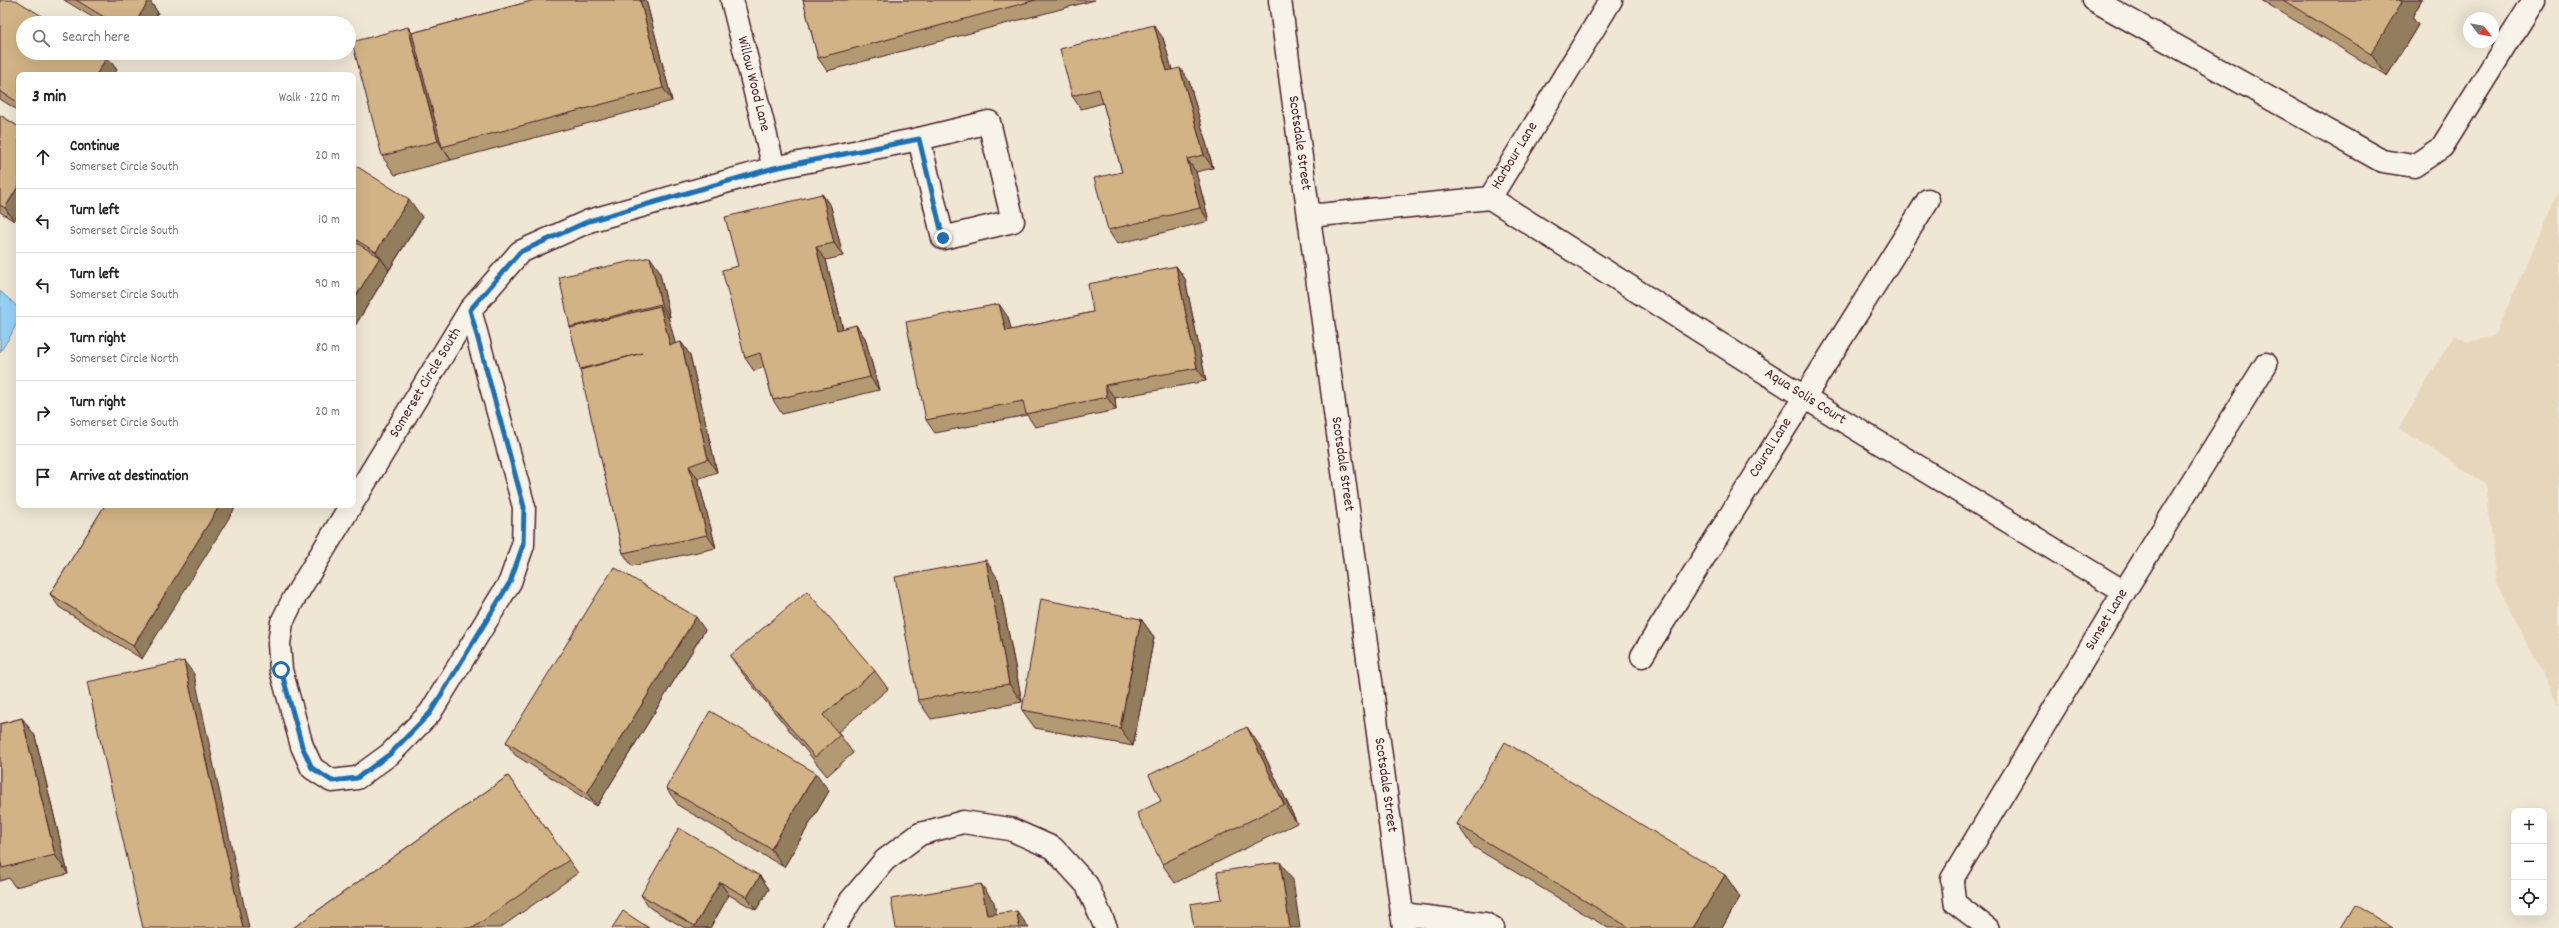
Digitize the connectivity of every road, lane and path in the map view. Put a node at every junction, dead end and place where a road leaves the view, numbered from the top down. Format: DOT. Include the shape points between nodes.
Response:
graph roads {
  1 [pos="732,0"];
  2 [pos="1280,0"];
  3 [pos="1611,0"];
  4 [pos="2094,0"];
  5 [pos="2534,0"];
  6 [pos="919,139"];
  7 [pos="774,168"];
  8 [pos="1490,198"];
  9 [pos="1928,200"];
  10 [pos="1309,216"];
  11 [pos="470,310"];
  12 [pos="2266,364"];
  13 [pos="1804,397"];
  14 [pos="356,497"];
  15 [pos="349,508"];
  16 [pos="2124,592"];
  17 [pos="1642,656"];
  18 [pos="1952,879"];
  19 [pos="1403,921"];
  20 [pos="834,928"];
  21 [pos="1106,928"];
  22 [pos="1493,928"];
  23 [pos="1988,928"];
  1 -- 7 [label="street, Willow Wood Lane"];
  2 -- 10 [label="street, Scotsdale Street"];
  3 -- 8 [label="street, Harbour Lane"];
  4 -- 5 [label="street" via="2382,161 2414,166 2442,147"];
  6 -- 6 [label="street" via="989,122 1013,221 943,238"];
  6 -- 7 [label="street"];
  7 -- 11 [label="street" via="589,221 520,252"];
  8 -- 10 [label="street, Harbour Lane"];
  8 -- 13 [label="street, Aqua Solis Court"];
  9 -- 13 [label="street, Coural Lane"];
  10 -- 19 [label="street, Scotsdale Street"];
  11 -- 14 [label="street, Somerset Circle South"];
  11 -- 15 [label="street, Somerset Circle South" via="524,507 523,545 510,582 430,713 390,754 357,778 332,781 312,768 302,746 281,670 279,644 282,622 293,600"];
  12 -- 16 [label="street, Sunset Lane"];
  13 -- 16 [label="street, Aqua Solis Court"];
  13 -- 17 [label="street, Coural Lane"];
  16 -- 18 [label="street, Sunset Lane"];
  18 -- 23 [label="lane" via="1955,903"];
  19 -- 22 [label="street" via="1486,924"];
  20 -- 21 [label="street" via="851,900 885,860 920,834 964,822 1010,829 1053,848 1087,886"];
}
